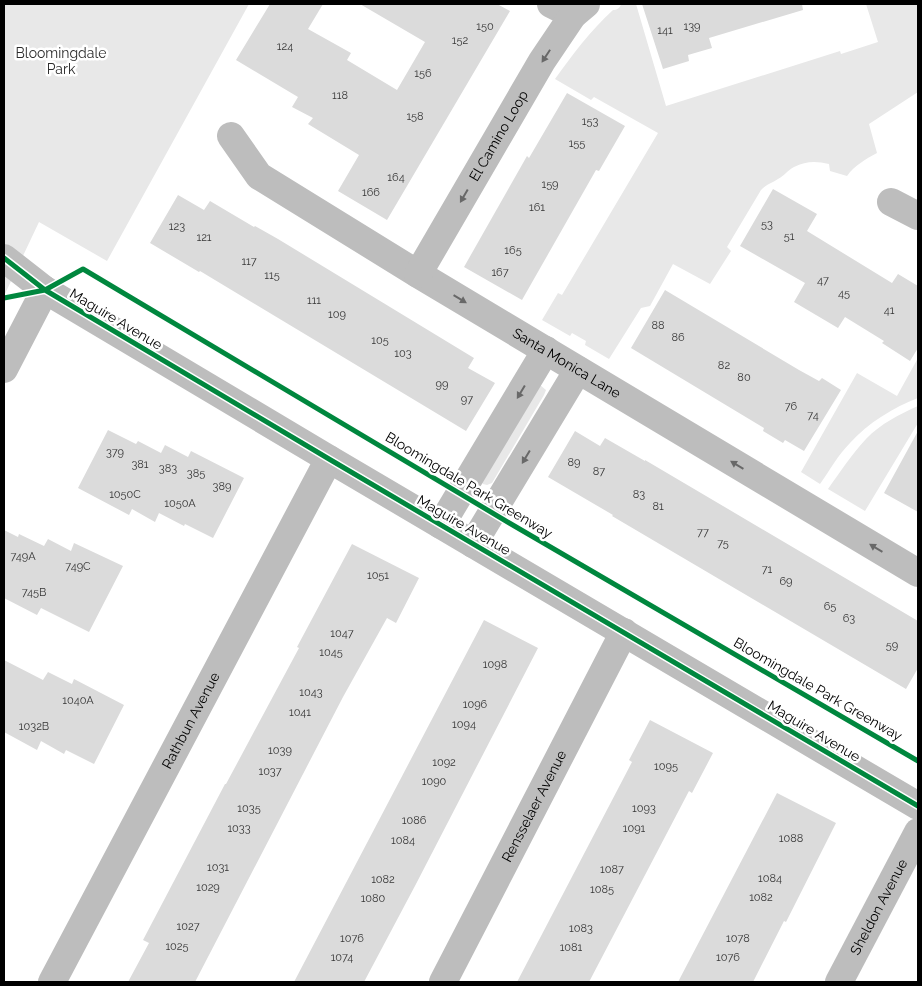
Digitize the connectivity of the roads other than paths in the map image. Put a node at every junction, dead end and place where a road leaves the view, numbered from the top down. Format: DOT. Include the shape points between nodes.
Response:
graph roads {
  1 [pos="570,8"];
  2 [pos="231,136"];
  3 [pos="892,202"];
  4 [pos="918,216"];
  5 [pos="4,258"];
  6 [pos="418,274"];
  7 [pos="45,290"];
  8 [pos="546,350"];
  9 [pos="4,368"];
  10 [pos="578,370"];
  11 [pos="329,458"];
  12 [pos="441,525"];
  13 [pos="474,544"];
  14 [pos="918,573"];
  15 [pos="624,632"];
  16 [pos="918,806"];
  17 [pos="918,832"];
  18 [pos="52,982"];
  19 [pos="443,982"];
  20 [pos="839,982"];
  1 -- 6 [label="street, El Camino Loop, one-way"];
  2 -- 6 [label="street, Santa Monica Lane" via="258,176"];
  3 -- 4 [label="street"];
  5 -- 7 [label="street, Maguire Avenue"];
  6 -- 8 [label="street, Santa Monica Lane, one-way"];
  7 -- 9 [label="street"];
  7 -- 11 [label="street, Maguire Avenue"];
  8 -- 10 [label="street, Santa Monica Lane"];
  8 -- 12 [label="street, one-way"];
  10 -- 13 [label="street, one-way"];
  14 -- 10 [label="street, Santa Monica Lane, one-way"];
  11 -- 12 [label="street, Maguire Avenue"];
  11 -- 18 [label="street, Rathbun Avenue"];
  12 -- 13 [label="street, Maguire Avenue"];
  13 -- 15 [label="street, Maguire Avenue"];
  15 -- 16 [label="street, Maguire Avenue"];
  15 -- 19 [label="street, Rensselaer Avenue"];
  17 -- 20 [label="street, Sheldon Avenue"];
}
